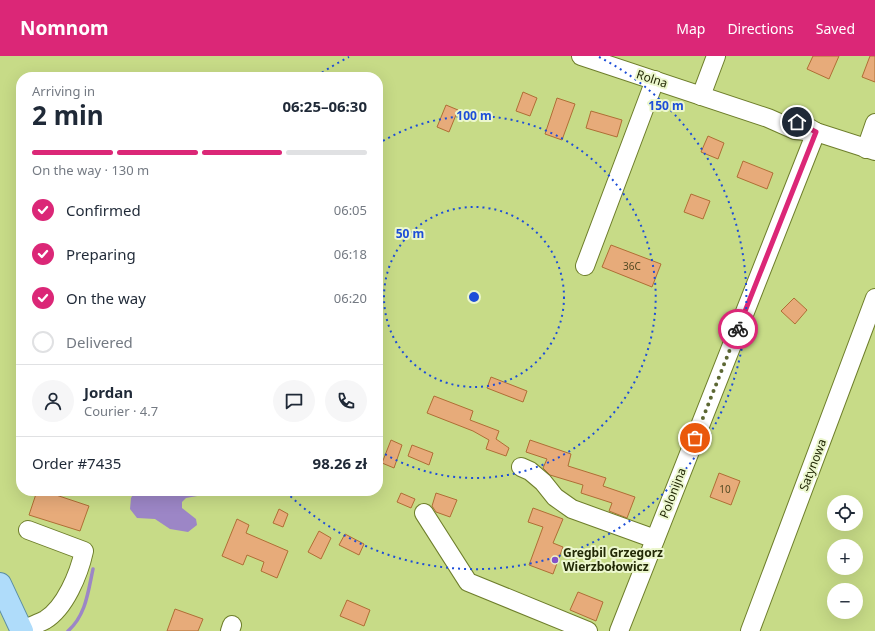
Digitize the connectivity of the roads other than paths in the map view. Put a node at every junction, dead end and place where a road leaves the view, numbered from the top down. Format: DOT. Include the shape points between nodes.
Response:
graph roads {
  1 [pos="581,56"];
  2 [pos="716,56"];
  3 [pos="655,80"];
  4 [pos="701,96"];
  5 [pos="875,123"];
  6 [pos="816,132"];
  7 [pos="871,150"];
  8 [pos="585,266"];
  9 [pos="875,298"];
  10 [pos="521,467"];
  11 [pos="424,512"];
  12 [pos="28,530"];
  13 [pos="655,539"];
  14 [pos="0,584"];
  15 [pos="22,630"];
  16 [pos="588,631"];
  17 [pos="619,631"];
  18 [pos="750,631"];
  1 -- 3 [label="street, Rolna"];
  2 -- 4 [label="street"];
  3 -- 4 [label="street, Rolna"];
  3 -- 8 [label="street"];
  4 -- 6 [label="street, Rolna" via="768,118 795,130"];
  5 -- 7 [label="street"];
  6 -- 7 [label="street, Rolna"];
  6 -- 13 [label="street, Polonijna"];
  9 -- 18 [label="street, Satynowa"];
  10 -- 13 [label="street" via="530,470 555,497 572,509"];
  11 -- 16 [label="street" via="468,582"];
  12 -- 15 [label="street" via="84,552 62,604 46,619"];
  13 -- 17 [label="street, Polonijna"];
  14 -- 15 [label="main road"];
}
